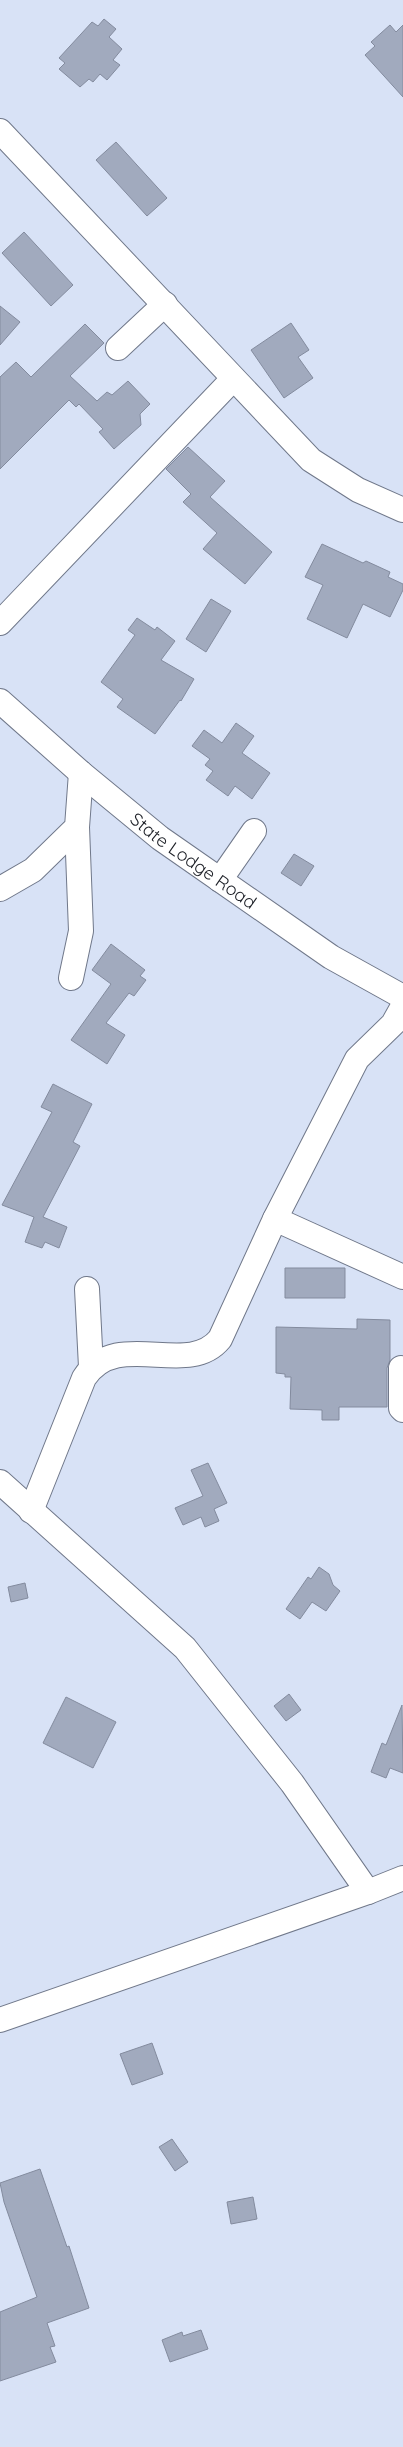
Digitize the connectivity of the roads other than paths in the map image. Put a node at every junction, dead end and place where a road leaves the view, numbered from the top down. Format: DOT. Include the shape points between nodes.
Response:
graph roads {
  1 [pos="0,131"];
  2 [pos="165,304"];
  3 [pos="118,348"];
  4 [pos="233,379"];
  5 [pos="403,510"];
  6 [pos="0,623"];
  7 [pos="0,701"];
  8 [pos="81,773"];
  9 [pos="77,827"];
  10 [pos="254,831"];
  11 [pos="220,880"];
  12 [pos="0,889"];
  13 [pos="71,978"];
  14 [pos="403,997"];
  15 [pos="403,1006"];
  16 [pos="275,1219"];
  17 [pos="403,1277"];
  18 [pos="87,1289"];
  19 [pos="91,1367"];
  20 [pos="401,1368"];
  21 [pos="403,1410"];
  22 [pos="0,1482"];
  23 [pos="31,1511"];
  24 [pos="403,1878"];
  25 [pos="368,1892"];
  26 [pos="0,2020"];
  1 -- 2 [label="street"];
  2 -- 3 [label="street"];
  2 -- 4 [label="street"];
  4 -- 5 [label="street" via="311,460 358,490"];
  4 -- 6 [label="street"];
  7 -- 8 [label="street, State Lodge Road"];
  8 -- 9 [label="street"];
  8 -- 11 [label="street, State Lodge Road" via="160,838"];
  9 -- 12 [label="street" via="33,870"];
  9 -- 13 [label="street" via="81,931"];
  10 -- 11 [label="street"];
  11 -- 14 [label="street, State Lodge Road" via="331,957"];
  15 -- 16 [label="street" via="392,1024 357,1059"];
  16 -- 17 [label="street"];
  16 -- 19 [label="street" via="220,1339 211,1349 188,1354 117,1354"];
  18 -- 19 [label="street"];
  19 -- 23 [label="street"];
  20 -- 21 [label="street"];
  22 -- 23 [label="street"];
  23 -- 25 [label="street" via="185,1648 292,1783"];
  24 -- 25 [label="street"];
  25 -- 26 [label="street"];
}
